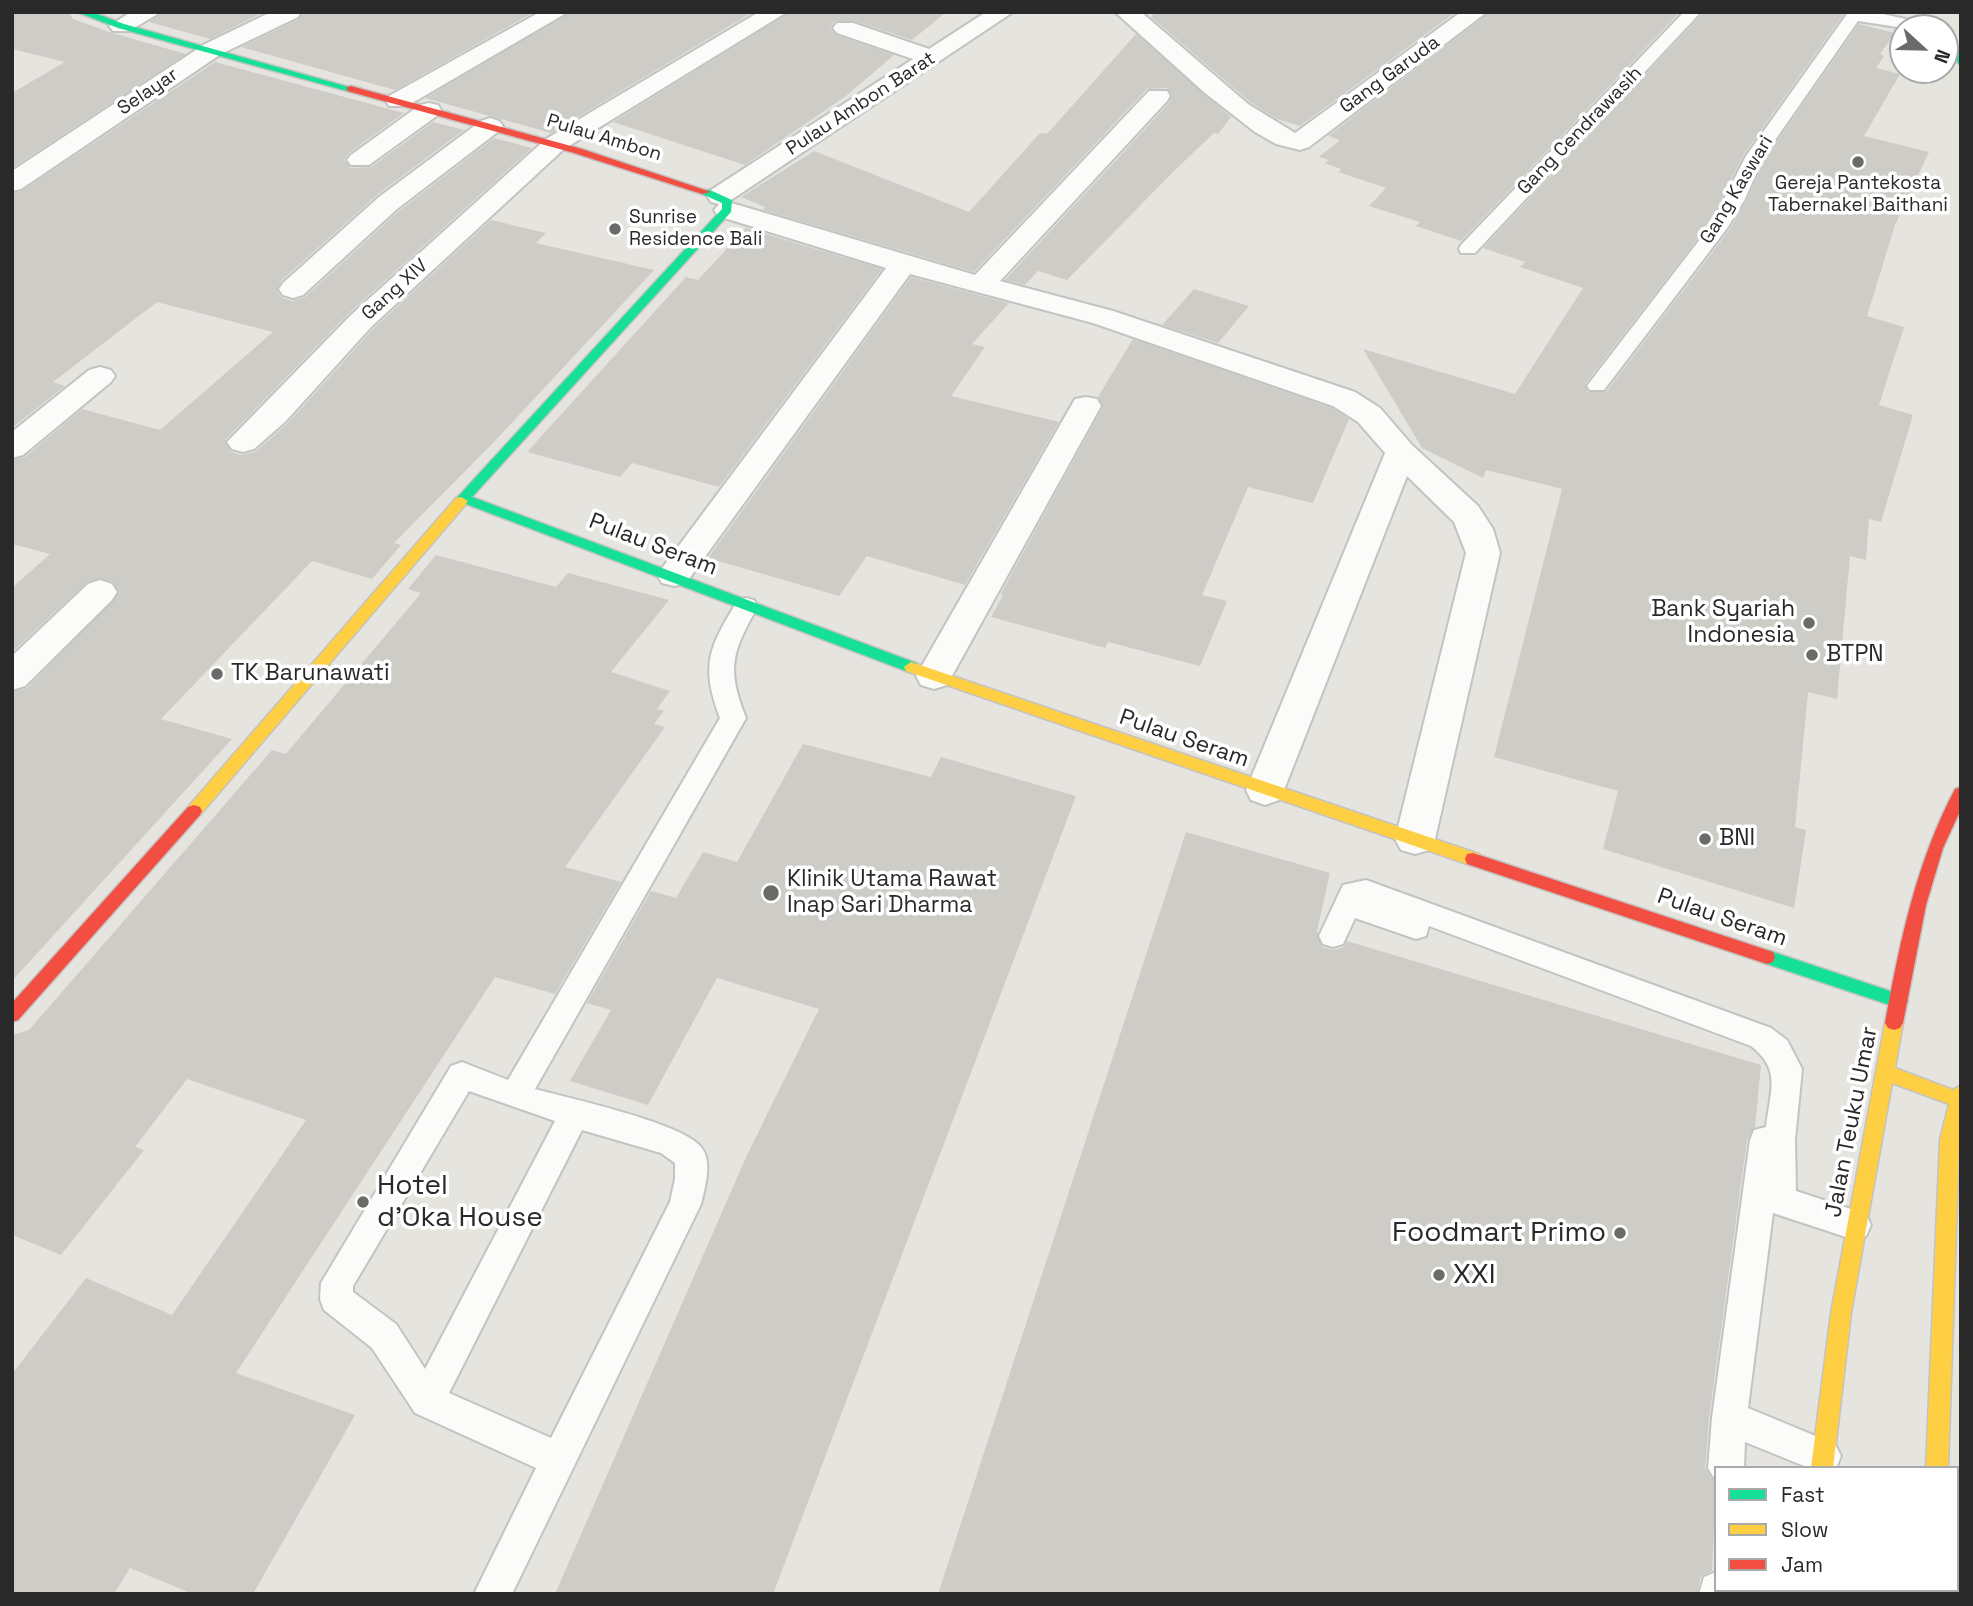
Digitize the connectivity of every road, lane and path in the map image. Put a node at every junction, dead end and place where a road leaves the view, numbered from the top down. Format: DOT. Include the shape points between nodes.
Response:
graph roads {
  1 [pos="82,12"];
  2 [pos="150,12"];
  3 [pos="290,12"];
  4 [pos="557,12"];
  5 [pos="776,12"];
  6 [pos="1002,12"];
  7 [pos="1476,12"];
  8 [pos="1693,12"];
  9 [pos="1141,14"];
  10 [pos="1889,20"];
  11 [pos="121,26"];
  12 [pos="845,28"];
  13 [pos="213,49"];
  14 [pos="932,58"];
  15 [pos="1158,96"];
  16 [pos="398,101"];
  17 [pos="429,110"];
  18 [pos="490,126"];
  19 [pos="555,144"];
  20 [pos="360,159"];
  21 [pos="12,183"];
  22 [pos="724,203"];
  23 [pos="1468,250"];
  24 [pos="902,264"];
  25 [pos="982,284"];
  26 [pos="293,289"];
  27 [pos="100,376"];
  28 [pos="1597,386"];
  29 [pos="1086,406"];
  30 [pos="243,442"];
  31 [pos="12,448"];
  32 [pos="1401,452"];
  33 [pos="463,498"];
  34 [pos="674,575"];
  35 [pos="100,592"];
  36 [pos="746,606"];
  37 [pos="934,676"];
  38 [pos="12,677"];
  39 [pos="1265,790"];
  40 [pos="1961,793"];
  41 [pos="1415,839"];
  42 [pos="1333,936"];
  43 [pos="1899,1001"];
  44 [pos="12,1015"];
  45 [pos="1885,1073"];
  46 [pos="515,1096"];
  47 [pos="1960,1097"];
  48 [pos="575,1113"];
  49 [pos="1955,1141"];
  50 [pos="1770,1197"];
  51 [pos="1855,1225"];
  52 [pos="1954,1282"];
  53 [pos="426,1401"];
  54 [pos="1729,1418"];
  55 [pos="557,1460"];
  56 [pos="1823,1462"];
  57 [pos="1726,1466"];
  58 [pos="1937,1466"];
  59 [pos="492,1594"];
  1 -- 11 [label="street, Pulau Ambon"];
  2 -- 11 [label="street"];
  3 -- 13 [label="street, Selayar"];
  4 -- 16 [label="street"];
  5 -- 19 [label="street, Gang XIV"];
  6 -- 14 [label="street, Pulau Ambon Barat"];
  7 -- 9 [label="street, Gang Garuda" via="1294,143 1284,141 1202,78"];
  8 -- 23 [label="lane, Gang Cendrawasih"];
  10 -- 28 [label="lane, Gang Kaswari" via="1853,17 1755,156 1719,227"];
  11 -- 13 [label="street, Pulau Ambon"];
  12 -- 14 [label="street"];
  13 -- 16 [label="street, Pulau Ambon"];
  13 -- 21 [label="street, Selayar"];
  14 -- 22 [label="street, Pulau Ambon Barat"];
  15 -- 25 [label="street"];
  16 -- 17 [label="street, Pulau Ambon"];
  17 -- 18 [label="street, Pulau Ambon"];
  17 -- 20 [label="street"];
  18 -- 19 [label="street, Pulau Ambon"];
  18 -- 26 [label="street" via="388,203"];
  19 -- 22 [label="street, Pulau Ambon"];
  19 -- 30 [label="street, Gang XIV" via="361,321"];
  22 -- 24 [label="street"];
  22 -- 33 [label="street"];
  24 -- 25 [label="street"];
  24 -- 34 [label="street"];
  25 -- 32 [label="street" via="1103,317 1344,399 1369,415"];
  27 -- 31 [label="street"];
  29 -- 37 [label="street"];
  32 -- 39 [label="street"];
  32 -- 41 [label="street" via="1466,514 1483,553"];
  33 -- 34 [label="street, Pulau Seram"];
  33 -- 44 [label="street"];
  34 -- 36 [label="street, Pulau Seram"];
  35 -- 38 [label="street"];
  36 -- 37 [label="street, Pulau Seram"];
  36 -- 46 [label="lane" via="719,653 719,685 733,719"];
  37 -- 39 [label="street, Pulau Seram"];
  39 -- 41 [label="street, Pulau Seram"];
  40 -- 43 [label="street, Jalan Teuku Umar" via="1945,815 1928,869"];
  41 -- 43 [label="street, Pulau Seram"];
  42 -- 50 [label="lane" via="1346,904 1720,1026 1766,1052 1773,1063"];
  43 -- 45 [label="street, Jalan Teuku Umar"];
  45 -- 47 [label="street"];
  45 -- 51 [label="street, Jalan Teuku Umar"];
  46 -- 48 [label="lane"];
  46 -- 53 [label="lane" via="462,1075 337,1283 336,1299 384,1336"];
  47 -- 49 [label="street"];
  48 -- 53 [label="lane"];
  48 -- 55 [label="lane" via="670,1142 690,1156 691,1179 685,1204"];
  49 -- 52 [label="street"];
  50 -- 51 [label="lane"];
  50 -- 54 [label="lane"];
  51 -- 56 [label="street, Jalan Teuku Umar"];
  52 -- 58 [label="street"];
  53 -- 55 [label="lane"];
  54 -- 56 [label="lane"];
  54 -- 57 [label="lane"];
  55 -- 59 [label="lane"];
}
